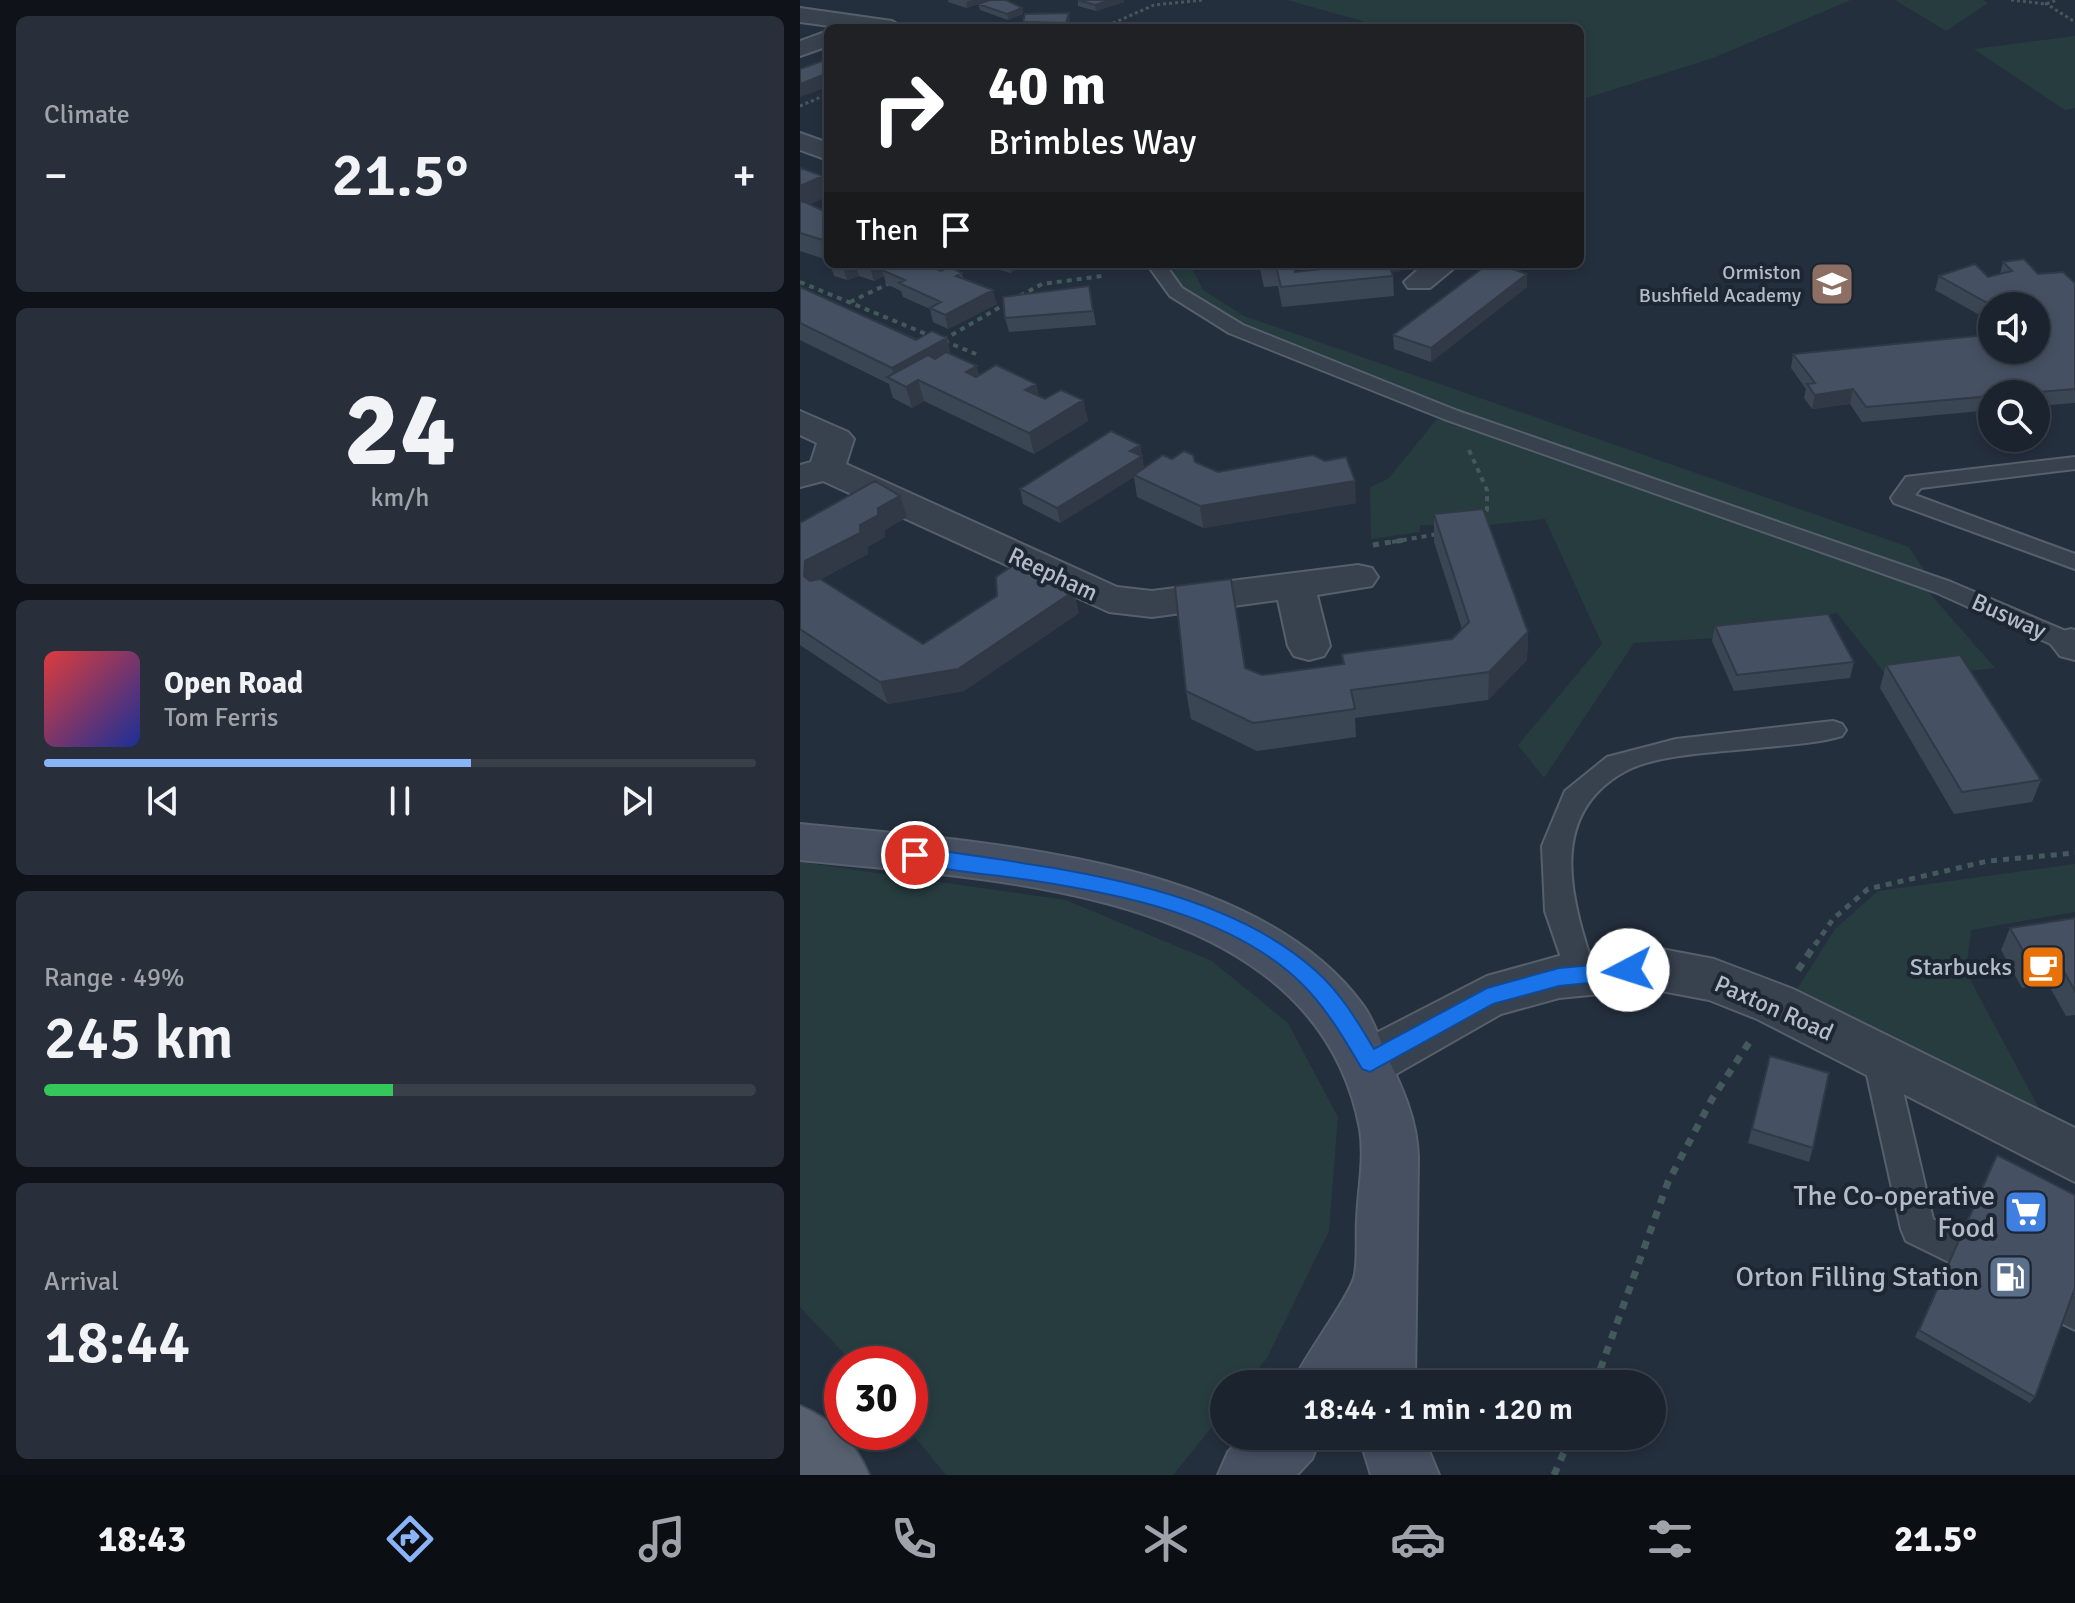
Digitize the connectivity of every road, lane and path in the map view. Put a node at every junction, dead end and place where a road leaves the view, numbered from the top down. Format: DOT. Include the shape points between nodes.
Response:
graph roads {
  1 [pos="1204,0"];
  2 [pos="2011,0"];
  3 [pos="2057,0"];
  4 [pos="2044,2"];
  5 [pos="800,15"];
  6 [pos="2075,22"];
  7 [pos="853,24"];
  8 [pos="1111,24"];
  9 [pos="824,40"];
  10 [pos="800,49"];
  11 [pos="824,96"];
  12 [pos="800,106"];
  13 [pos="800,141"];
  14 [pos="824,150"];
  15 [pos="1159,268"];
  16 [pos="1438,268"];
  17 [pos="1102,276"];
  18 [pos="901,277"];
  19 [pos="800,282"];
  20 [pos="1419,282"];
  21 [pos="849,302"];
  22 [pos="942,340"];
  23 [pos="976,354"];
  24 [pos="1451,415"];
  25 [pos="800,421"];
  26 [pos="2075,463"];
  27 [pos="813,472"];
  28 [pos="1476,519"];
  29 [pos="1451,531"];
  30 [pos="2075,562"];
  31 [pos="1358,577"];
  32 [pos="1295,587"];
  33 [pos="2074,644"];
  34 [pos="1309,646"];
  35 [pos="1833,730"];
  36 [pos="800,842"];
  37 [pos="2075,853"];
  38 [pos="1581,975"];
  39 [pos="1792,979"];
  40 [pos="1759,1027"];
  41 [pos="1879,1057"];
  42 [pos="1370,1062"];
  43 [pos="2075,1156"];
  44 [pos="1955,1248"];
  45 [pos="1384,1286"];
  46 [pos="1333,1370"];
  47 [pos="1383,1370"];
  48 [pos="1600,1370"];
  49 [pos="800,1438"];
  50 [pos="1275,1450"];
  51 [pos="1395,1450"];
  52 [pos="1565,1450"];
  53 [pos="836,1475"];
  54 [pos="1251,1475"];
  55 [pos="1406,1475"];
  56 [pos="1554,1475"];
  1 -- 8 [label="path" via="1154,5"];
  2 -- 4 [label="path"];
  3 -- 4 [label="path"];
  4 -- 6 [label="path"];
  5 -- 7 [label="street"];
  9 -- 10 [label="street"];
  11 -- 12 [label="path"];
  13 -- 14 [label="street"];
  15 -- 24 [label="lane, Busway" via="1176,292 1236,329"];
  16 -- 20 [label="street"];
  17 -- 22 [label="path" via="1042,284"];
  18 -- 21 [label="path"];
  19 -- 21 [label="path"];
  21 -- 22 [label="path"];
  22 -- 23 [label="path"];
  24 -- 28 [label="path" via="1487,490 1487,510"];
  24 -- 33 [label="lane, Busway" via="1943,587"];
  25 -- 27 [label="street, Reepham" via="836,439"];
  26 -- 30 [label="lane" via="1914,482 1902,498"];
  27 -- 32 [label="street, Reepham" via="1109,599 1152,604"];
  29 -- 31 [label="path" via="1360,545"];
  31 -- 32 [label="street, Reepham"];
  32 -- 34 [label="street"];
  35 -- 38 [label="lane" via="1676,748 1616,764 1575,798 1556,846 1560,911"];
  36 -- 42 [label="street" via="973,861 1104,883 1207,917 1258,939 1310,978"];
  37 -- 39 [label="path" via="1988,861 1868,889 1833,919"];
  38 -- 41 [label="street, Paxton Road" via="1651,968 1714,980 1775,1004"];
  38 -- 42 [label="street, Paxton Road" via="1487,997"];
  40 -- 48 [label="path" via="1712,1099 1668,1182"];
  41 -- 43 [label="street, Paxton Road"];
  41 -- 44 [label="lane" via="1918,1229"];
  42 -- 45 [label="street" via="1389,1135"];
  45 -- 46 [label="street"];
  45 -- 47 [label="street"];
  49 -- 53 [label="main road"];
  50 -- 54 [label="street"];
  51 -- 55 [label="street"];
  52 -- 56 [label="path"];
}
